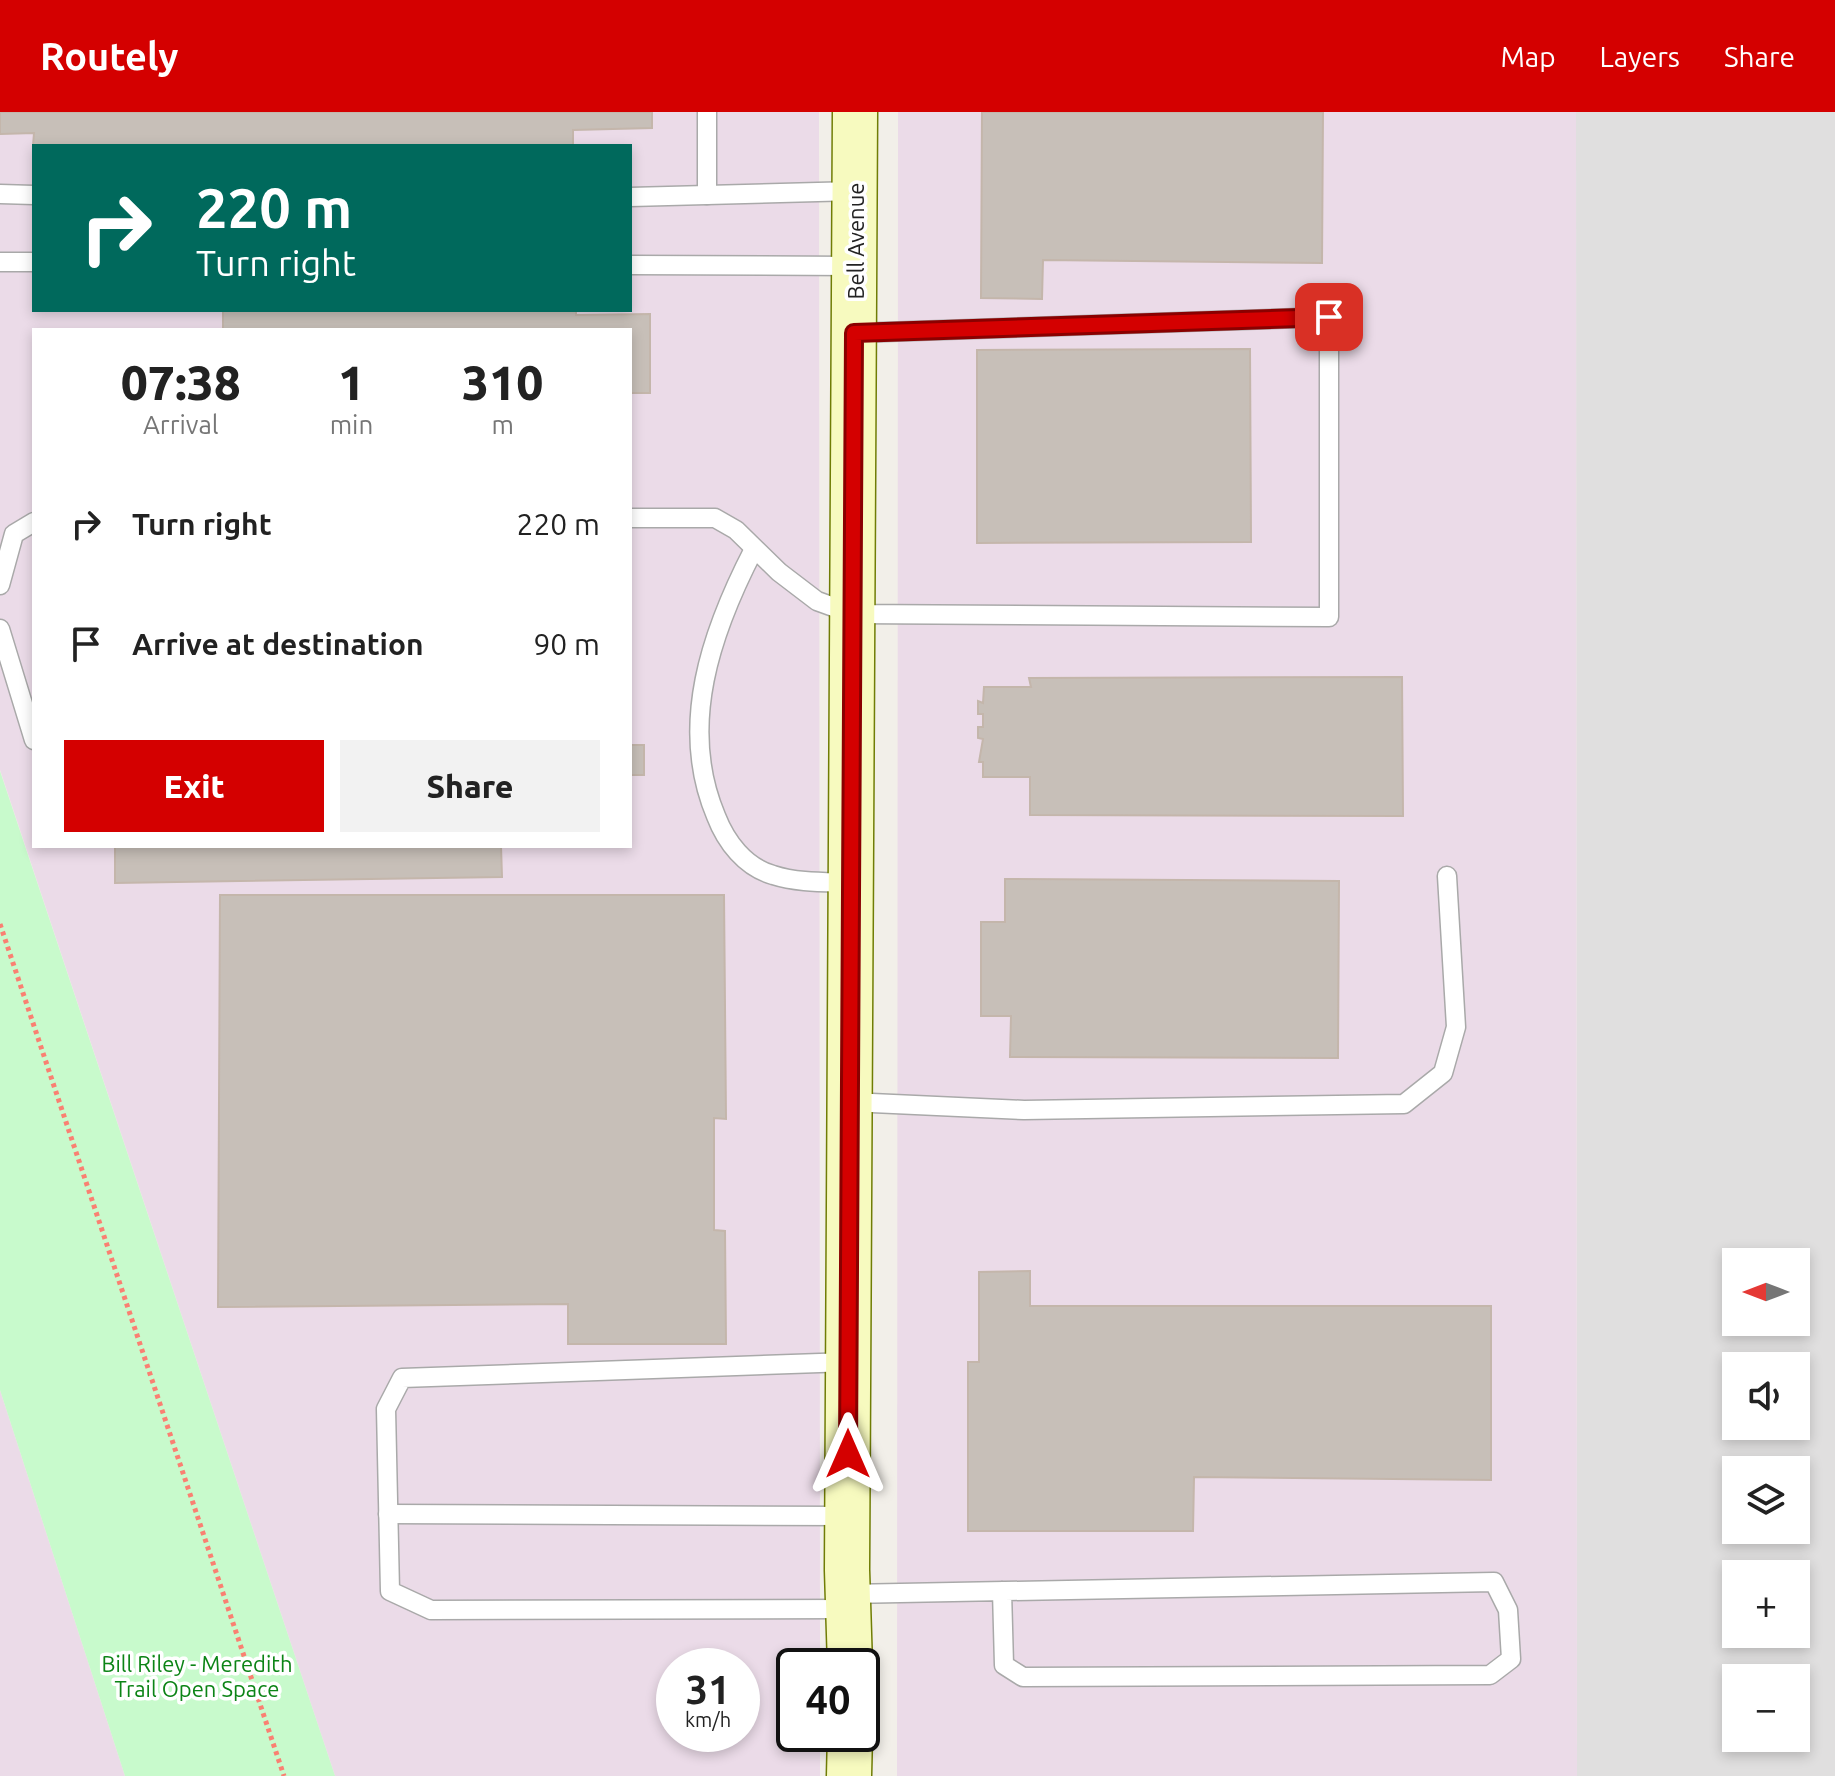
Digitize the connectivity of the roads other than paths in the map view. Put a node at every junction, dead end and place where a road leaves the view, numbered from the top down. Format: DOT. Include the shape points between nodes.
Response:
graph roads {
  1 [pos="707,112"];
  2 [pos="855,112"];
  3 [pos="855,191"];
  4 [pos="0,194"];
  5 [pos="32,195"];
  6 [pos="707,195"];
  7 [pos="632,197"];
  8 [pos="0,262"];
  9 [pos="32,262"];
  10 [pos="632,265"];
  11 [pos="855,266"];
  12 [pos="854,333"];
  13 [pos="632,518"];
  14 [pos="32,523"];
  15 [pos="754,549"];
  16 [pos="0,585"];
  17 [pos="853,614"];
  18 [pos="0,629"];
  19 [pos="32,733"];
  20 [pos="1447,876"];
  21 [pos="851,883"];
  22 [pos="850,1102"];
  23 [pos="849,1362"];
  24 [pos="388,1514"];
  25 [pos="848,1516"];
  26 [pos="1002,1591"];
  27 [pos="848,1602"];
  28 [pos="849,1648"];
  29 [pos="850,1752"];
  30 [pos="849,1776"];
  1 -- 6 [label="lane"];
  2 -- 3 [label="street, Bell Avenue"];
  3 -- 6 [label="lane"];
  3 -- 11 [label="street, Bell Avenue"];
  4 -- 5 [label="lane"];
  6 -- 7 [label="lane"];
  8 -- 9 [label="lane"];
  10 -- 11 [label="lane"];
  11 -- 12 [label="street, Bell Avenue"];
  12 -- 17 [label="street, Bell Avenue"];
  12 -- 17 [label="lane" via="1329,317 1329,617"];
  13 -- 15 [label="lane" via="715,518"];
  14 -- 16 [label="lane" via="14,534"];
  15 -- 17 [label="lane" via="817,601"];
  15 -- 21 [label="lane" via="727,602 708,667 696,739 705,792 723,835 746,862 771,875"];
  17 -- 21 [label="street, Bell Avenue"];
  18 -- 19 [label="lane"];
  20 -- 22 [label="lane" via="1456,1027 1443,1073 1404,1104 1024,1110"];
  21 -- 22 [label="street, Bell Avenue"];
  22 -- 23 [label="street, Bell Avenue"];
  23 -- 24 [label="lane" via="402,1378 386,1409"];
  23 -- 25 [label="street, Bell Avenue"];
  24 -- 25 [label="lane"];
  24 -- 27 [label="lane" via="390,1591 431,1610"];
  25 -- 27 [label="street, Bell Avenue"];
  26 -- 26 [label="lane" via="1494,1582 1508,1610 1511,1659 1490,1675 1023,1677 1004,1665"];
  26 -- 27 [label="lane"];
  27 -- 28 [label="street, Bell Avenue"];
  29 -- 30 [label="street"];
}
